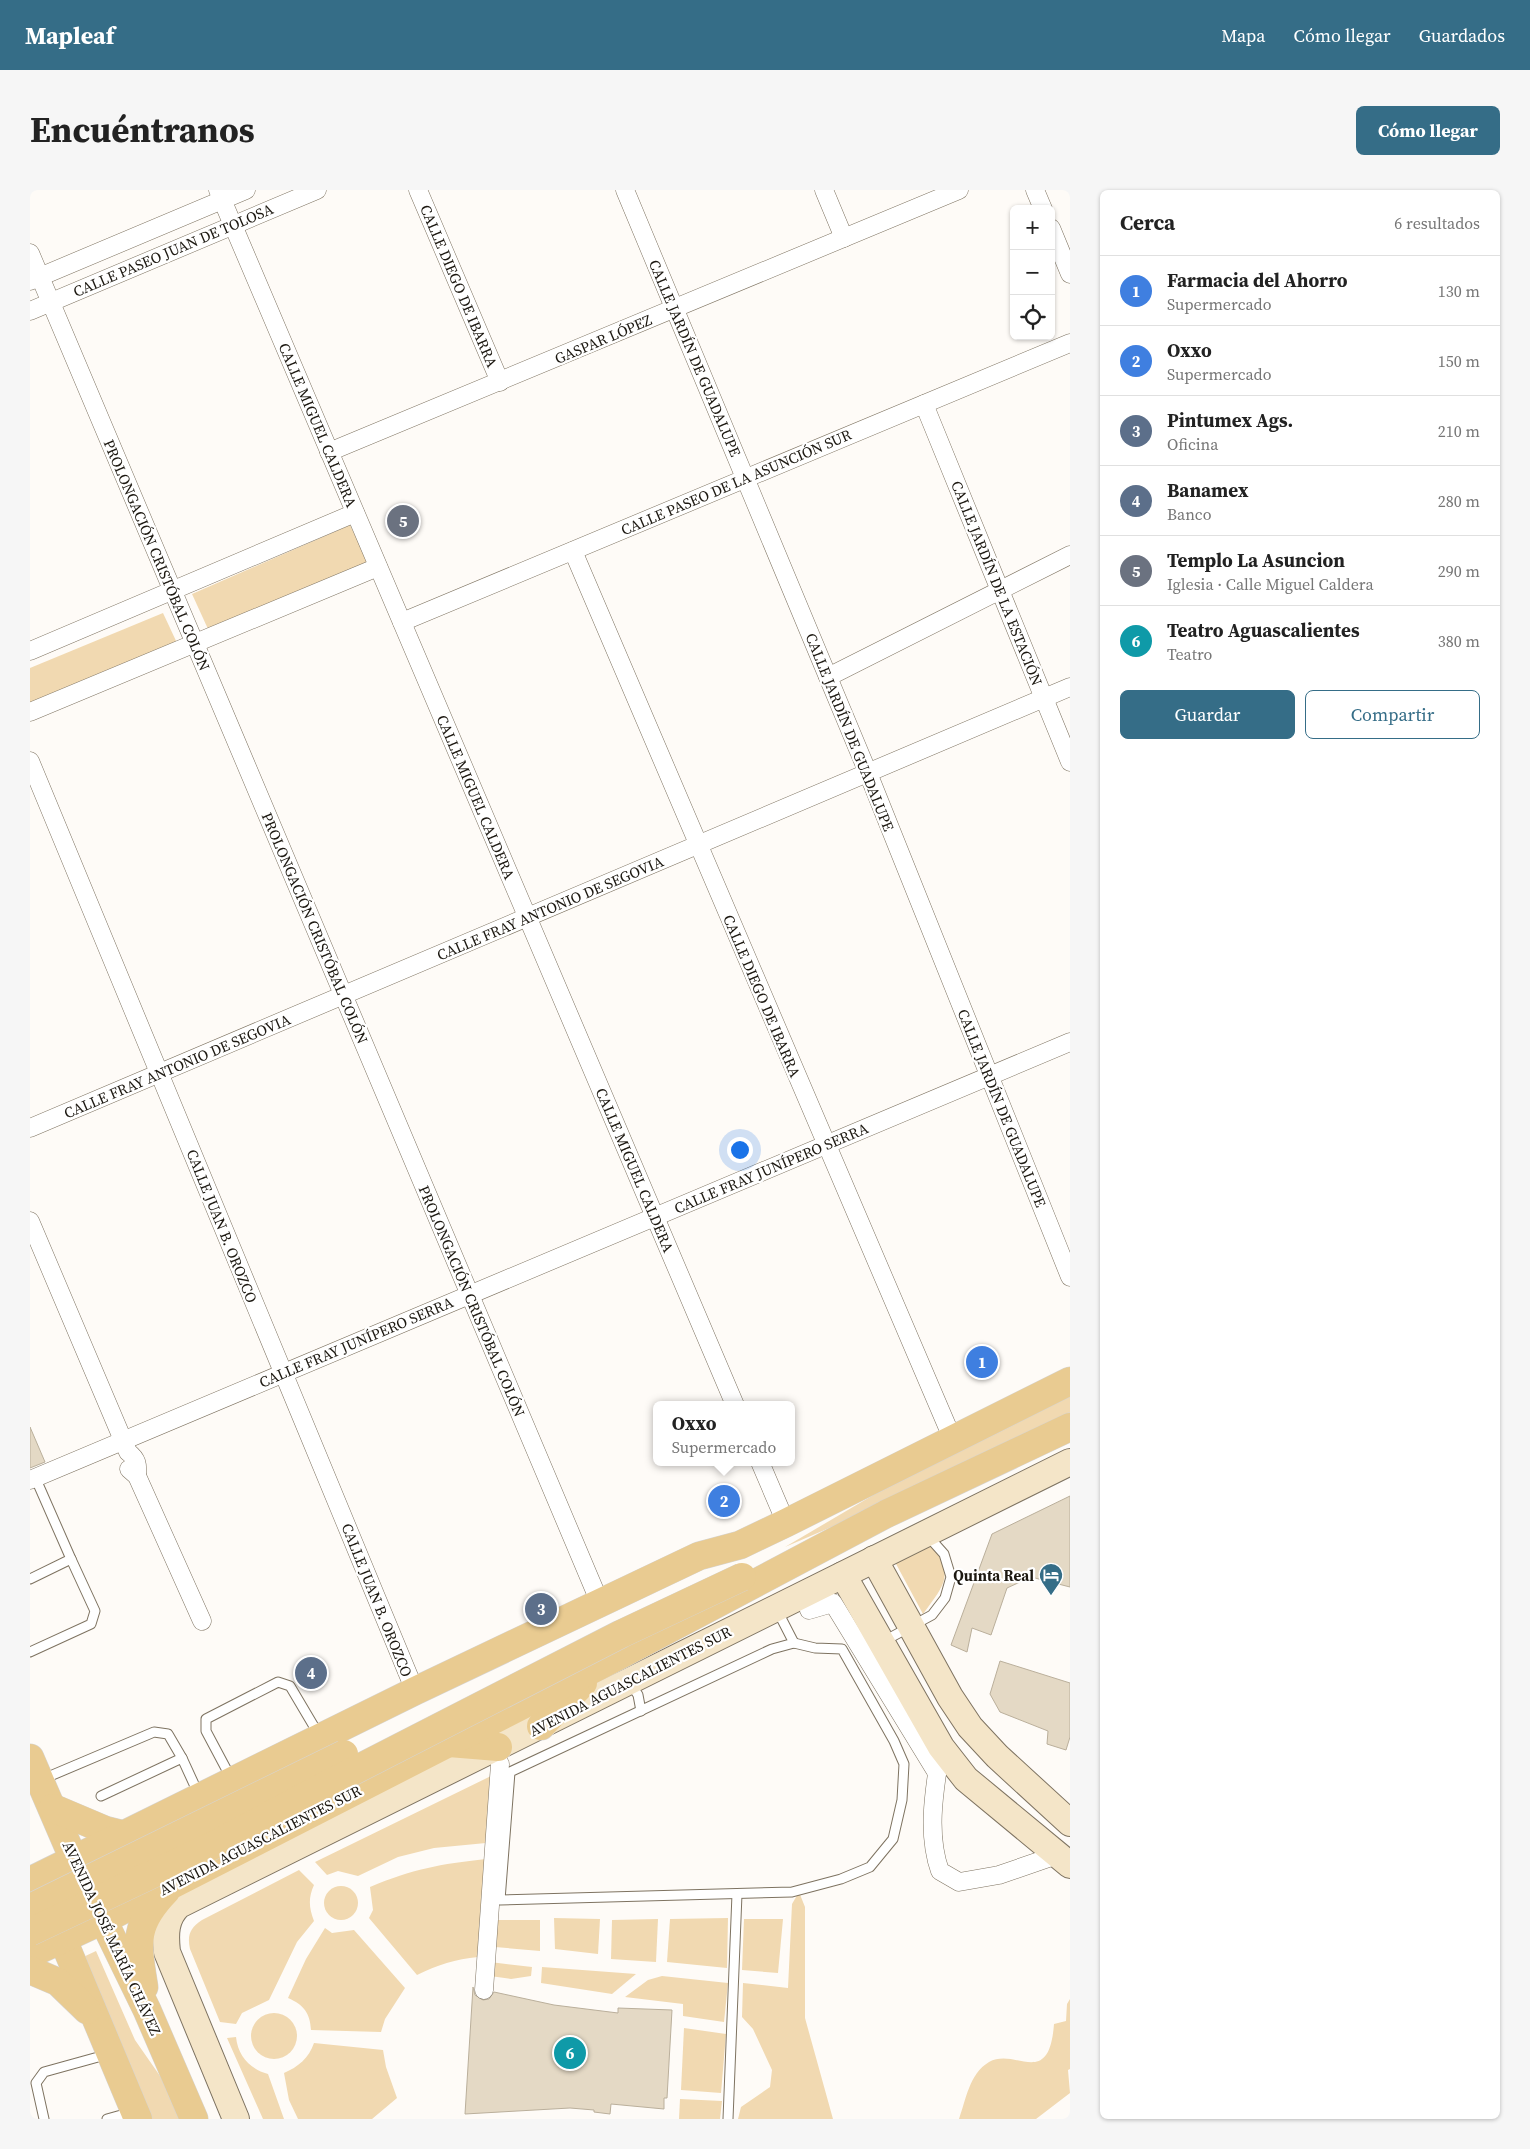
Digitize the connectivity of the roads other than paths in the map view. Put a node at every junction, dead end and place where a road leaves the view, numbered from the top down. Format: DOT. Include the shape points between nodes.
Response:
graph roads {
  1 [pos="246,190"];
  2 [pos="317,190"];
  3 [pos="418,190"];
  4 [pos="625,190"];
  5 [pos="824,190"];
  6 [pos="959,190"];
  7 [pos="1035,190"];
  8 [pos="220,195"];
  9 [pos="1041,205"];
  10 [pos="233,225"];
  11 [pos="844,238"];
  12 [pos="1055,238"];
  13 [pos="30,253"];
  14 [pos="1070,274"];
  15 [pos="35,279"];
  16 [pos="51,302"];
  17 [pos="674,309"];
  18 [pos="30,311"];
  19 [pos="1070,343"];
  20 [pos="500,382"];
  21 [pos="924,404"];
  22 [pos="330,452"];
  23 [pos="745,478"];
  24 [pos="355,513"];
  25 [pos="573,551"];
  26 [pos="1070,555"];
  27 [pos="378,567"];
  28 [pos="1000,590"];
  29 [pos="173,591"];
  30 [pos="402,622"];
  31 [pos="195,644"];
  32 [pos="30,652"];
  33 [pos="828,677"];
  34 [pos="1070,687"];
  35 [pos="1044,698"];
  36 [pos="30,712"];
  37 [pos="30,761"];
  38 [pos="1070,762"];
  39 [pos="868,773"];
  40 [pos="698,845"];
  41 [pos="527,917"];
  42 [pos="343,995"];
  43 [pos="1070,1042"];
  44 [pos="159,1073"];
  45 [pos="988,1076"];
  46 [pos="30,1128"];
  47 [pos="826,1145"];
  48 [pos="655,1217"];
  49 [pos="30,1221"];
  50 [pos="1070,1277"];
  51 [pos="470,1295"];
  52 [pos="283,1373"];
  53 [pos="1070,1382"];
  54 [pos="733,1401"];
  55 [pos="1070,1427"];
  56 [pos="952,1440"];
  57 [pos="126,1446"];
  58 [pos="1070,1462"];
  59 [pos="762,1466"];
  60 [pos="33,1478"];
  61 [pos="886,1514"];
  62 [pos="786,1523"];
  63 [pos="925,1533"];
  64 [pos="740,1545"];
  65 [pos="71,1559"];
  66 [pos="874,1559"];
  67 [pos="843,1575"];
  68 [pos="30,1579"];
  69 [pos="600,1603"];
  70 [pos="776,1607"];
  71 [pos="809,1610"];
  72 [pos="202,1621"];
  73 [pos="911,1627"];
  74 [pos="794,1643"];
  75 [pos="880,1643"];
  76 [pos="30,1652"];
  77 [pos="599,1666"];
  78 [pos="630,1681"];
  79 [pos="415,1691"];
  80 [pos="641,1711"];
  81 [pos="541,1726"];
  82 [pos="917,1726"];
  83 [pos="321,1738"];
  84 [pos="894,1741"];
  85 [pos="449,1743"];
  86 [pos="941,1747"];
  87 [pos="182,1758"];
  88 [pos="278,1759"];
  89 [pos="503,1761"];
  90 [pos="35,1769"];
  91 [pos="937,1773"];
  92 [pos="233,1781"];
  93 [pos="102,1796"];
  94 [pos="200,1797"];
  95 [pos="53,1808"];
  96 [pos="1070,1823"];
  97 [pos="277,1832"];
  98 [pos="126,1835"];
  99 [pos="74,1860"];
  100 [pos="1064,1860"];
  101 [pos="32,1874"];
  102 [pos="185,1890"];
  103 [pos="737,1894"];
  104 [pos="30,1908"];
  105 [pos="103,1920"];
  106 [pos="30,1932"];
  107 [pos="62,1939"];
  108 [pos="30,1954"];
  109 [pos="30,1970"];
  110 [pos="484,1990"];
  111 [pos="147,2010"];
  112 [pos="95,2016"];
  113 [pos="111,2054"];
  114 [pos="136,2115"];
  115 [pos="44,2119"];
  116 [pos="106,2119"];
  117 [pos="194,2119"];
  118 [pos="236,2119"];
  119 [pos="728,2119"];
  1 -- 8 [label="street, CALLE PASEO JUAN DE TOLOSA"];
  2 -- 10 [label="street, CALLE PASEO JUAN DE TOLOSA"];
  3 -- 20 [label="street, CALLE DIEGO DE IBARRA"];
  4 -- 17 [label="street, CALLE JARDÍN DE GUADALUPE"];
  5 -- 11 [label="street"];
  6 -- 11 [label="street, GASPAR LÓPEZ"];
  7 -- 9 [label="street"];
  8 -- 10 [label="street, CALLE MIGUEL CALDERA"];
  8 -- 15 [label="street, CALLE PASEO JUAN DE TOLOSA"];
  10 -- 16 [label="street, CALLE PASEO JUAN DE TOLOSA"];
  10 -- 22 [label="street, CALLE MIGUEL CALDERA"];
  11 -- 17 [label="street, GASPAR LÓPEZ"];
  12 -- 14 [label="street"];
  13 -- 15 [label="street, PROLONGACIÓN CRISTÓBAL COLÓN"];
  15 -- 16 [label="street, PROLONGACIÓN CRISTÓBAL COLÓN"];
  16 -- 18 [label="street, CALLE PASEO JUAN DE TOLOSA"];
  16 -- 29 [label="street, PROLONGACIÓN CRISTÓBAL COLÓN"];
  17 -- 20 [label="street, GASPAR LÓPEZ"];
  17 -- 23 [label="street, CALLE JARDÍN DE GUADALUPE"];
  19 -- 21 [label="street, CALLE PASEO DE LA ASUNCIÓN SUR"];
  20 -- 22 [label="street, GASPAR LÓPEZ"];
  21 -- 23 [label="street, CALLE PASEO DE LA ASUNCIÓN SUR"];
  21 -- 28 [label="street, CALLE JARDÍN DE LA ESTACIÓN"];
  22 -- 24 [label="street, CALLE MIGUEL CALDERA"];
  23 -- 25 [label="street, CALLE PASEO DE LA ASUNCIÓN SUR"];
  23 -- 33 [label="street, CALLE JARDÍN DE GUADALUPE"];
  24 -- 27 [label="street, CALLE MIGUEL CALDERA"];
  24 -- 29 [label="street"];
  25 -- 30 [label="street, CALLE PASEO DE LA ASUNCIÓN SUR"];
  25 -- 40 [label="street, CALLE DIEGO DE IBARRA"];
  26 -- 28 [label="street"];
  27 -- 30 [label="street, CALLE MIGUEL CALDERA"];
  27 -- 31 [label="street"];
  28 -- 33 [label="street"];
  28 -- 35 [label="street, CALLE JARDÍN DE LA ESTACIÓN"];
  29 -- 31 [label="street, PROLONGACIÓN CRISTÓBAL COLÓN"];
  29 -- 32 [label="street"];
  30 -- 41 [label="street, CALLE MIGUEL CALDERA"];
  31 -- 36 [label="street"];
  31 -- 42 [label="street, PROLONGACIÓN CRISTÓBAL COLÓN"];
  33 -- 39 [label="street, CALLE JARDÍN DE GUADALUPE"];
  34 -- 35 [label="street, CALLE FRAY ANTONIO DE SEGOVIA"];
  35 -- 38 [label="street, CALLE JARDÍN DE LA ESTACIÓN"];
  35 -- 39 [label="street, CALLE FRAY ANTONIO DE SEGOVIA"];
  37 -- 44 [label="street, CALLE JUAN B. OROZCO"];
  39 -- 40 [label="street, CALLE FRAY ANTONIO DE SEGOVIA"];
  39 -- 45 [label="street, CALLE JARDÍN DE GUADALUPE"];
  40 -- 41 [label="street, CALLE FRAY ANTONIO DE SEGOVIA"];
  40 -- 47 [label="street, CALLE DIEGO DE IBARRA"];
  41 -- 42 [label="street, CALLE FRAY ANTONIO DE SEGOVIA"];
  41 -- 48 [label="street, CALLE MIGUEL CALDERA"];
  42 -- 44 [label="street, CALLE FRAY ANTONIO DE SEGOVIA"];
  42 -- 51 [label="street, PROLONGACIÓN CRISTÓBAL COLÓN"];
  43 -- 45 [label="street, CALLE FRAY JUNÍPERO SERRA"];
  44 -- 46 [label="street, CALLE FRAY ANTONIO DE SEGOVIA"];
  44 -- 52 [label="street, CALLE JUAN B. OROZCO"];
  45 -- 47 [label="street, CALLE FRAY JUNÍPERO SERRA"];
  45 -- 50 [label="street, CALLE JARDÍN DE GUADALUPE"];
  47 -- 48 [label="street, CALLE FRAY JUNÍPERO SERRA"];
  47 -- 56 [label="street, CALLE DIEGO DE IBARRA"];
  48 -- 51 [label="street, CALLE FRAY JUNÍPERO SERRA"];
  48 -- 54 [label="street, CALLE MIGUEL CALDERA"];
  49 -- 57 [label="street"];
  51 -- 52 [label="street, CALLE FRAY JUNÍPERO SERRA"];
  51 -- 69 [label="street, PROLONGACIÓN CRISTÓBAL COLÓN"];
  52 -- 57 [label="street, CALLE FRAY JUNÍPERO SERRA"];
  52 -- 79 [label="street, CALLE JUAN B. OROZCO"];
  53 -- 56 [label="main road"];
  55 -- 61 [label="main road, AVENIDA AGUASCALIENTES SUR"];
  56 -- 62 [label="main road"];
  57 -- 60 [label="street, CALLE FRAY JUNÍPERO SERRA"];
  57 -- 72 [label="street" via="125,1461 137,1476"];
  58 -- 63 [label="street, AVENIDA AGUASCALIENTES SUR"];
  59 -- 62 [label="street"];
  60 -- 65 [label="lane"];
  61 -- 77 [label="main road, AVENIDA AGUASCALIENTES SUR"];
  61 -- 106 [label="main road, AVENIDA AGUASCALIENTES SUR, bridge" via="841,1531 595,1648 214,1845"];
  62 -- 64 [label="main road"];
  63 -- 66 [label="street, AVENIDA AGUASCALIENTES SUR"];
  63 -- 73 [label="lane" via="944,1554 951,1577 945,1598 932,1615"];
  64 -- 69 [label="main road" via="699,1556"];
  64 -- 104 [label="main road, bridge" via="708,1570 332,1761"];
  65 -- 68 [label="lane"];
  65 -- 76 [label="lane" via="95,1611 91,1624"];
  66 -- 67 [label="street, AVENIDA AGUASCALIENTES SUR"];
  66 -- 73 [label="street"];
  67 -- 70 [label="street, AVENIDA AGUASCALIENTES SUR"];
  67 -- 75 [label="street"];
  69 -- 79 [label="main road"];
  70 -- 74 [label="lane"];
  70 -- 78 [label="street, AVENIDA AGUASCALIENTES SUR"];
  71 -- 82 [label="street" via="833,1604"];
  73 -- 75 [label="lane"];
  73 -- 96 [label="street" via="970,1727 996,1756"];
  74 -- 80 [label="lane" via="772,1649"];
  74 -- 84 [label="lane" via="842,1649"];
  75 -- 82 [label="street"];
  77 -- 81 [label="main road"];
  77 -- 85 [label="main road, AVENIDA AGUASCALIENTES SUR"];
  78 -- 80 [label="lane" via="638,1695"];
  78 -- 81 [label="street, AVENIDA AGUASCALIENTES SUR"];
  79 -- 83 [label="main road"];
  80 -- 89 [label="lane"];
  81 -- 89 [label="street, AVENIDA AGUASCALIENTES SUR"];
  82 -- 84 [label="lane"];
  82 -- 86 [label="street"];
  82 -- 91 [label="street"];
  83 -- 88 [label="main road"];
  83 -- 92 [label="lane" via="290,1686 278,1682 206,1719 206,1731"];
  84 -- 103 [label="lane" via="904,1764 902,1800 893,1839 870,1866 841,1879 792,1892"];
  85 -- 89 [label="main road"];
  85 -- 97 [label="main road, AVENIDA AGUASCALIENTES SUR"];
  86 -- 91 [label="street"];
  86 -- 100 [label="street" via="966,1778"];
  87 -- 90 [label="lane" via="168,1734 154,1732"];
  87 -- 93 [label="lane"];
  87 -- 94 [label="lane"];
  88 -- 92 [label="main road"];
  88 -- 97 [label="main road" via="258,1778 248,1800 252,1813 261,1824"];
  89 -- 102 [label="street, AVENIDA AGUASCALIENTES SUR"];
  89 -- 103 [label="lane" via="500,1900"];
  89 -- 110 [label="street"];
  90 -- 95 [label="main road, AVENIDA JOSÉ MARÍA CHÁVEZ"];
  91 -- 100 [label="street" via="933,1827 934,1854 940,1872 959,1882"];
  92 -- 94 [label="main road"];
  94 -- 98 [label="main road"];
  95 -- 98 [label="main road" via="105,1830"];
  95 -- 99 [label="main road, AVENIDA JOSÉ MARÍA CHÁVEZ"];
  97 -- 102 [label="main road, AVENIDA AGUASCALIENTES SUR"];
  98 -- 99 [label="main road"];
  99 -- 101 [label="main road"];
  99 -- 105 [label="main road, AVENIDA JOSÉ MARÍA CHÁVEZ"];
  101 -- 107 [label="main road"];
  102 -- 105 [label="main road, AVENIDA AGUASCALIENTES SUR"];
  102 -- 111 [label="main road" via="154,1904 139,1934 137,1946"];
  102 -- 118 [label="street" via="167,1922 167,1952"];
  103 -- 119 [label="lane"];
  105 -- 107 [label="main road, AVENIDA AGUASCALIENTES SUR"];
  105 -- 111 [label="main road, AVENIDA JOSÉ MARÍA CHÁVEZ"];
  107 -- 108 [label="main road, AVENIDA AGUASCALIENTES SUR"];
  107 -- 112 [label="main road"];
  109 -- 112 [label="main road" via="58,1982"];
  111 -- 117 [label="main road, AVENIDA JOSÉ MARÍA CHÁVEZ"];
  112 -- 113 [label="main road"];
  113 -- 114 [label="main road"];
  113 -- 115 [label="lane" via="44,2072 36,2084"];
  114 -- 116 [label="lane"];
}
